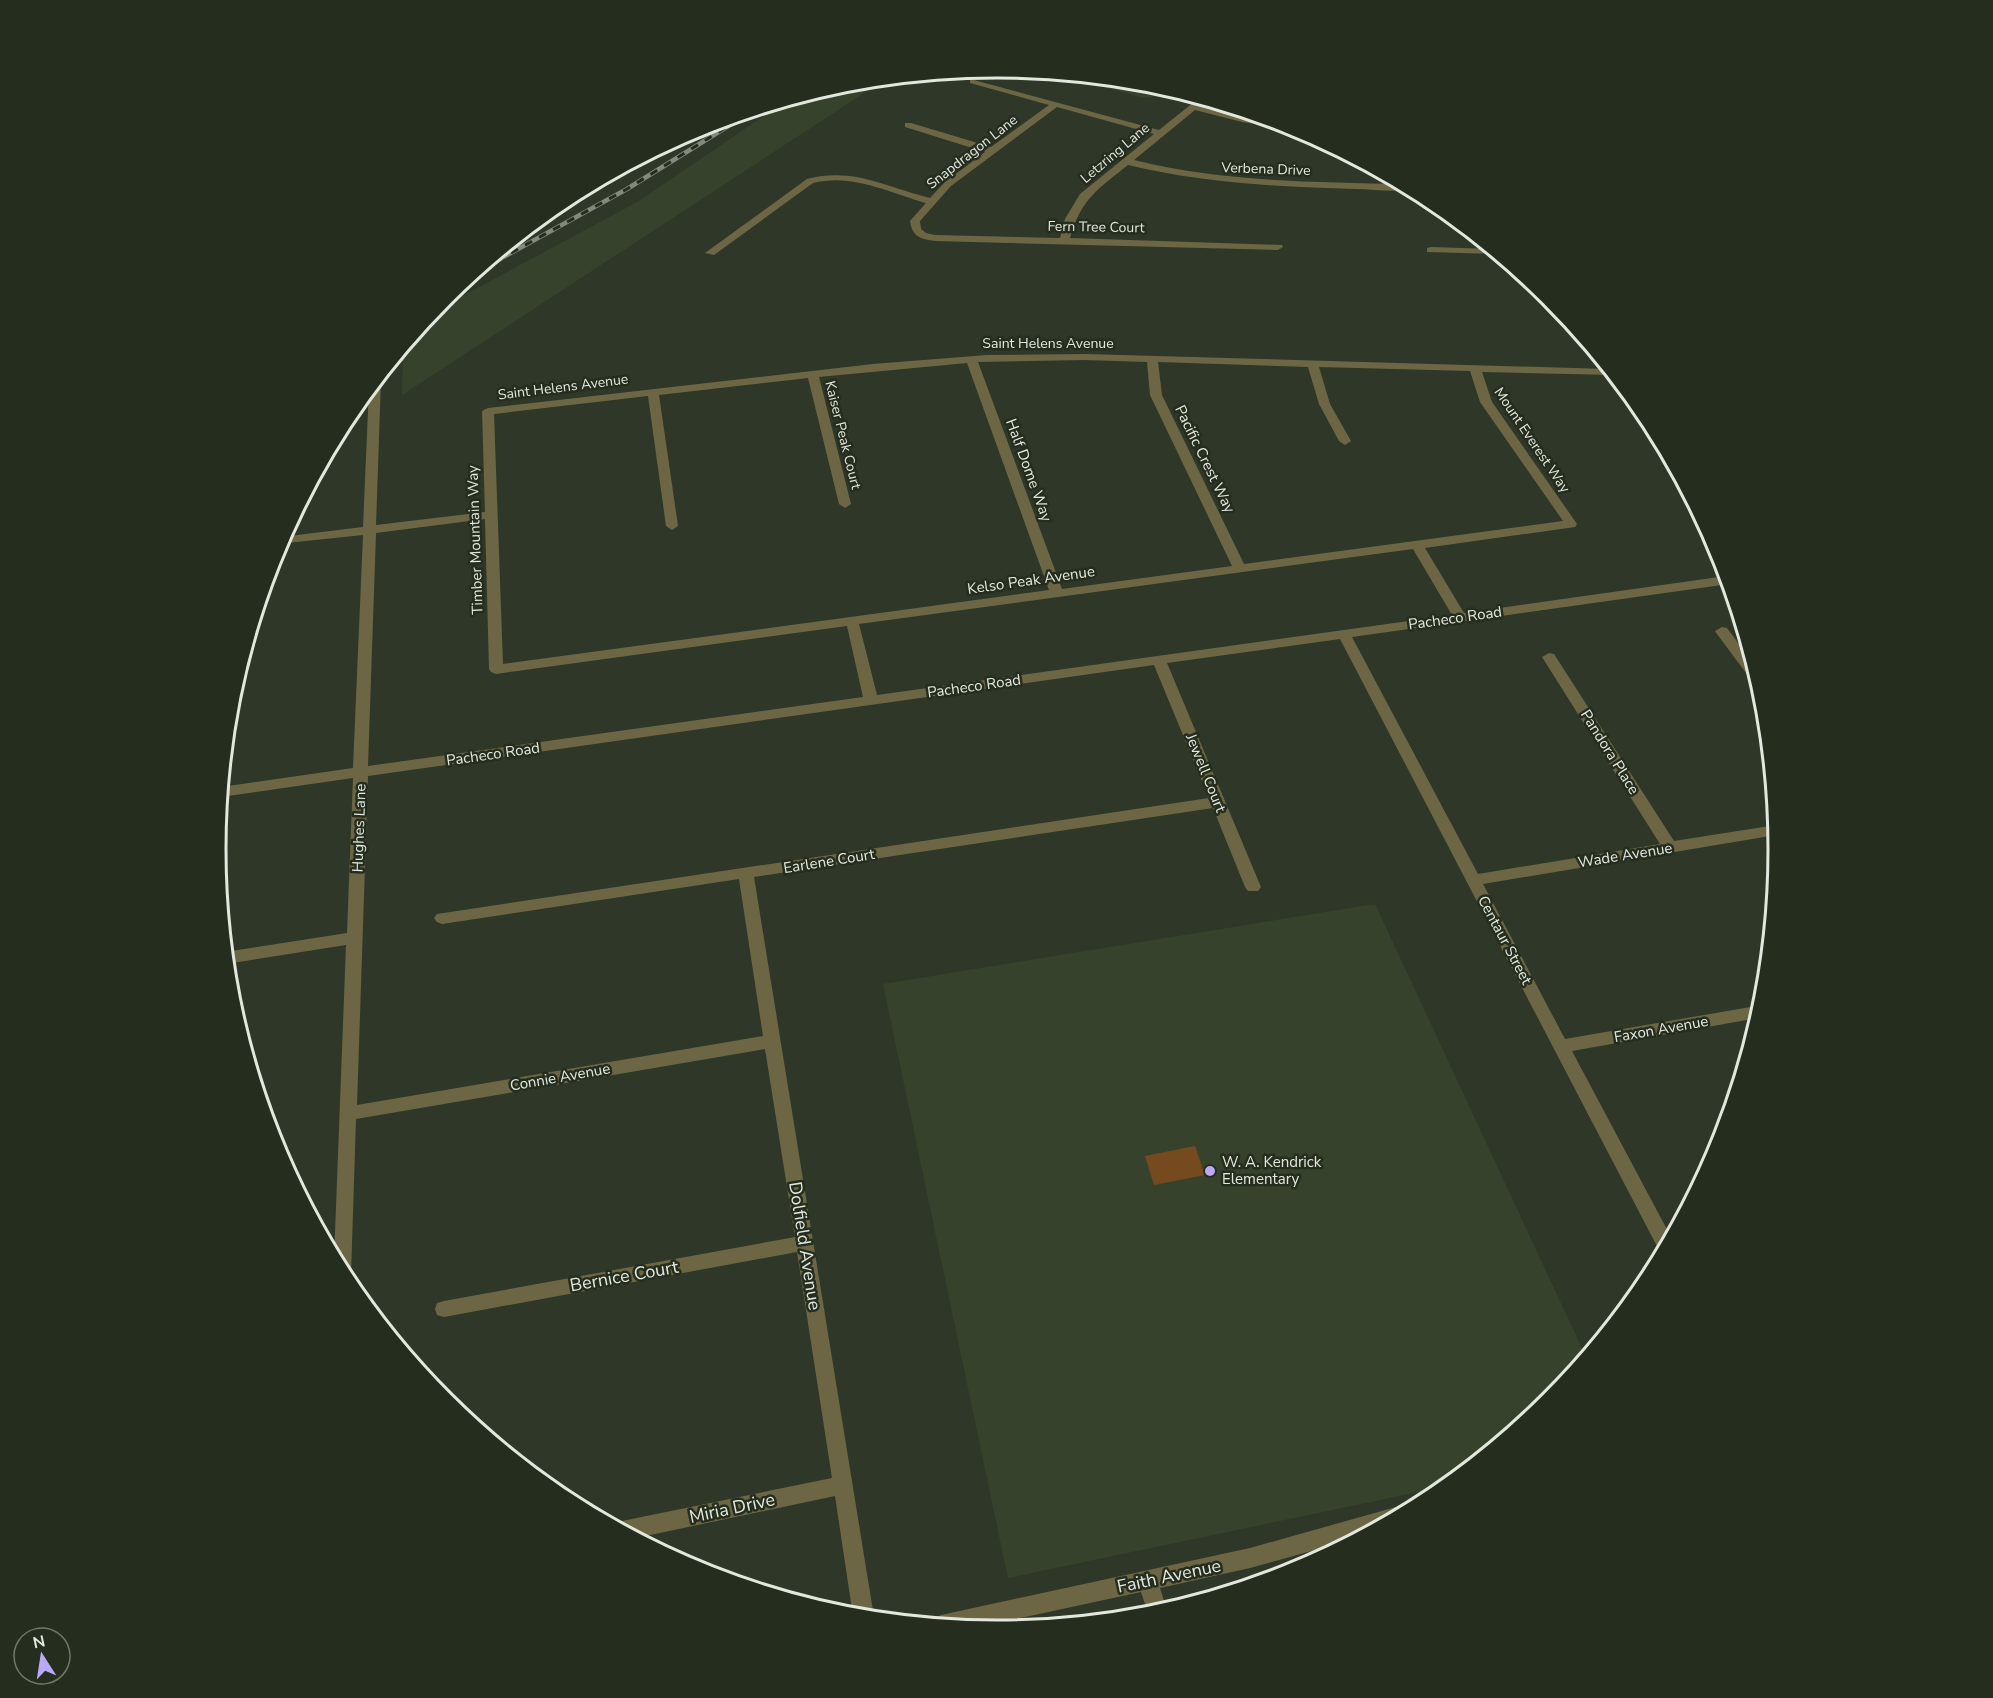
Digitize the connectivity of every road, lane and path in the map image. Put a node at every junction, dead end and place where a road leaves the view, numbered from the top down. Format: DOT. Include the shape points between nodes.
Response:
graph roads {
  1 [pos="973,81"];
  2 [pos="1056,104"];
  3 [pos="1196,104"];
  4 [pos="1192,107"];
  5 [pos="1245,119"];
  6 [pos="908,125"];
  7 [pos="1159,134"];
  8 [pos="993,151"];
  9 [pos="1125,161"];
  10 [pos="1391,186"];
  11 [pos="932,201"];
  12 [pos="916,230"];
  13 [pos="1064,241"];
  14 [pos="1278,247"];
  15 [pos="1431,250"];
  16 [pos="1484,252"];
  17 [pos="710,253"];
  18 [pos="971,358"];
  19 [pos="1152,359"];
  20 [pos="1313,364"];
  21 [pos="1475,368"];
  22 [pos="1601,372"];
  23 [pos="812,374"];
  24 [pos="653,392"];
  25 [pos="375,394"];
  26 [pos="488,411"];
  27 [pos="1345,441"];
  28 [pos="845,504"];
  29 [pos="491,515"];
  30 [pos="1571,525"];
  31 [pos="672,526"];
  32 [pos="371,530"];
  33 [pos="291,540"];
  34 [pos="1417,545"];
  35 [pos="1240,569"];
  36 [pos="1719,581"];
  37 [pos="1057,594"];
  38 [pos="1460,617"];
  39 [pos="852,621"];
  40 [pos="1722,632"];
  41 [pos="1344,634"];
  42 [pos="1549,657"];
  43 [pos="1160,660"];
  44 [pos="1744,661"];
  45 [pos="496,669"];
  46 [pos="871,700"];
  47 [pos="362,772"];
  48 [pos="228,791"];
  49 [pos="1218,802"];
  50 [pos="1767,831"];
  51 [pos="1670,848"];
  52 [pos="746,874"];
  53 [pos="1474,880"];
  54 [pos="1253,887"];
  55 [pos="442,918"];
  56 [pos="355,938"];
  57 [pos="233,957"];
  58 [pos="1750,1013"];
  59 [pos="772,1041"];
  60 [pos="1561,1046"];
  61 [pos="349,1113"];
  62 [pos="1662,1238"];
  63 [pos="804,1243"];
  64 [pos="343,1257"];
  65 [pos="444,1309"];
  66 [pos="843,1485"];
  67 [pos="1366,1525"];
  68 [pos="633,1529"];
  69 [pos="1148,1580"];
  70 [pos="1154,1603"];
  71 [pos="863,1608"];
  72 [pos="969,1619"];
  1 -- 2 [label="street"];
  2 -- 7 [label="street"];
  2 -- 8 [label="street, Snapdragon Lane"];
  3 -- 4 [label="street, Letzring Lane"];
  4 -- 5 [label="street"];
  4 -- 7 [label="street, Letzring Lane"];
  6 -- 8 [label="street"];
  7 -- 9 [label="street, Letzring Lane"];
  8 -- 11 [label="street, Snapdragon Lane" via="948,184"];
  9 -- 10 [label="street, Verbena Drive" via="1218,181"];
  9 -- 13 [label="street, Letzring Lane" via="1076,207"];
  11 -- 12 [label="street, Snapdragon Lane" via="915,221"];
  11 -- 17 [label="street" via="851,177 831,175 810,181"];
  12 -- 13 [label="street, Fern Tree Court" via="935,238"];
  13 -- 14 [label="street, Fern Tree Court"];
  15 -- 16 [label="street"];
  18 -- 19 [label="street, Saint Helens Avenue"];
  18 -- 23 [label="street, Saint Helens Avenue"];
  18 -- 37 [label="street, Half Dome Way"];
  19 -- 20 [label="street, Saint Helens Avenue"];
  19 -- 35 [label="street, Pacific Crest Way" via="1156,395"];
  20 -- 21 [label="street, Saint Helens Avenue"];
  20 -- 27 [label="street" via="1323,403"];
  21 -- 22 [label="street, Saint Helens Avenue"];
  21 -- 30 [label="street, Mount Everest Way" via="1486,402"];
  23 -- 24 [label="street, Saint Helens Avenue"];
  23 -- 28 [label="street, Kaiser Peak Court"];
  24 -- 26 [label="street, Saint Helens Avenue"];
  24 -- 31 [label="street"];
  25 -- 32 [label="street, Hughes Lane"];
  26 -- 29 [label="street, Timber Mountain Way"];
  29 -- 32 [label="street"];
  29 -- 45 [label="street, Timber Mountain Way"];
  30 -- 34 [label="street, Kelso Peak Avenue"];
  32 -- 33 [label="street"];
  32 -- 47 [label="street, Hughes Lane"];
  34 -- 35 [label="street, Kelso Peak Avenue"];
  34 -- 38 [label="street"];
  35 -- 37 [label="street, Kelso Peak Avenue"];
  36 -- 38 [label="street, Pacheco Road"];
  37 -- 39 [label="street, Kelso Peak Avenue"];
  38 -- 41 [label="street, Pacheco Road"];
  39 -- 45 [label="street, Kelso Peak Avenue"];
  39 -- 46 [label="street"];
  40 -- 44 [label="street"];
  41 -- 43 [label="street, Pacheco Road"];
  41 -- 53 [label="street, Centaur Street"];
  42 -- 51 [label="street, Pandora Place"];
  43 -- 46 [label="street, Pacheco Road"];
  43 -- 49 [label="street, Jewell Court"];
  46 -- 47 [label="street, Pacheco Road"];
  47 -- 48 [label="street, Pacheco Road"];
  47 -- 56 [label="street, Hughes Lane"];
  49 -- 52 [label="street, Earlene Court"];
  49 -- 54 [label="street, Jewell Court"];
  50 -- 51 [label="street, Wade Avenue"];
  51 -- 53 [label="street, Wade Avenue"];
  52 -- 55 [label="street, Earlene Court"];
  52 -- 59 [label="street, Dolfield Avenue"];
  53 -- 60 [label="street, Centaur Street"];
  56 -- 57 [label="street"];
  56 -- 61 [label="street, Hughes Lane"];
  58 -- 60 [label="street, Faxon Avenue"];
  59 -- 61 [label="street, Connie Avenue"];
  59 -- 63 [label="street, Dolfield Avenue"];
  60 -- 62 [label="street, Centaur Street"];
  61 -- 64 [label="street, Hughes Lane"];
  63 -- 65 [label="street, Bernice Court"];
  63 -- 66 [label="street, Dolfield Avenue"];
  66 -- 68 [label="street, Miria Drive"];
  66 -- 71 [label="street, Dolfield Avenue"];
  67 -- 69 [label="street, Faith Avenue" via="1250,1558"];
  69 -- 70 [label="street"];
  69 -- 72 [label="street, Faith Avenue"];
}
